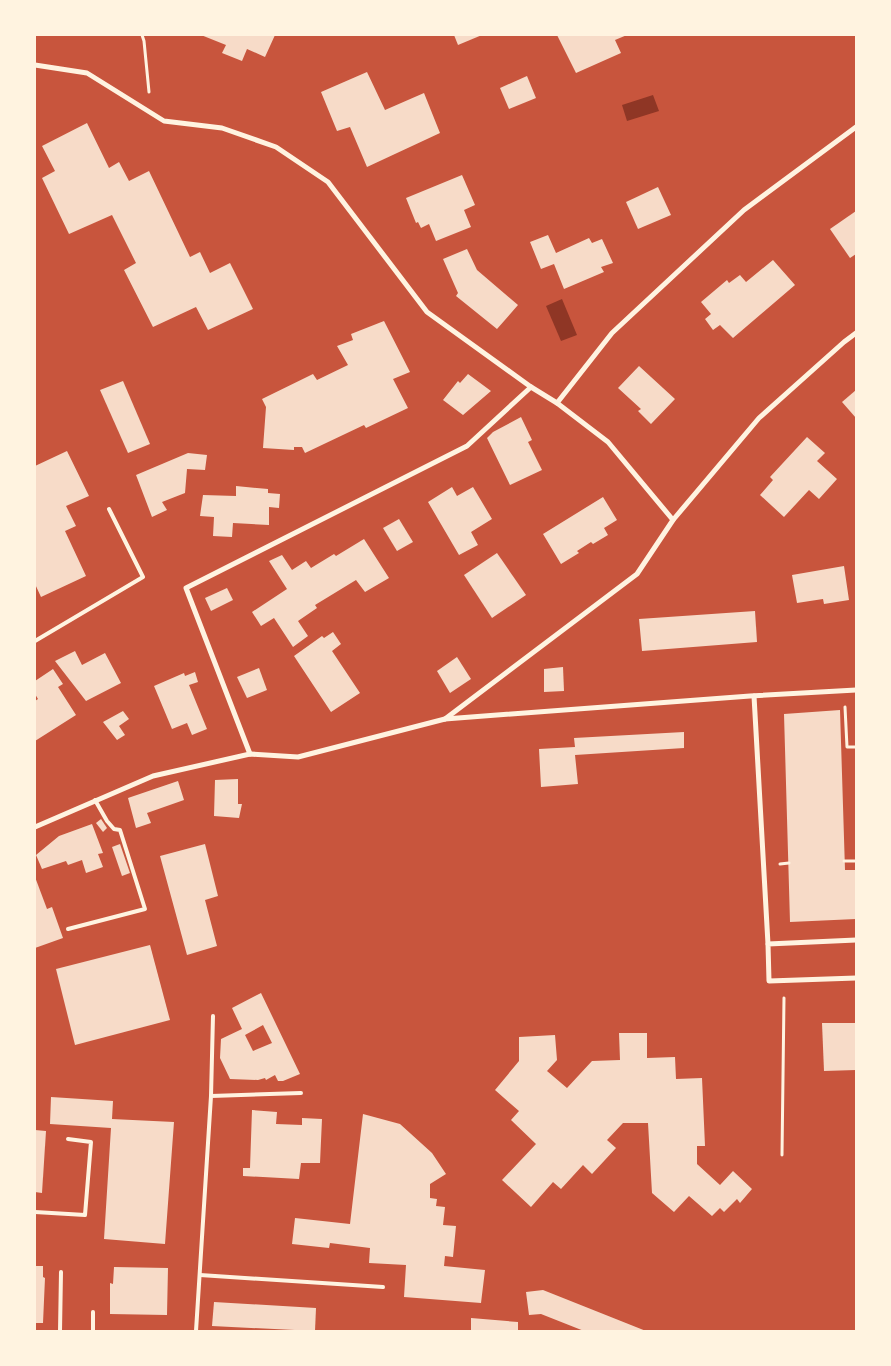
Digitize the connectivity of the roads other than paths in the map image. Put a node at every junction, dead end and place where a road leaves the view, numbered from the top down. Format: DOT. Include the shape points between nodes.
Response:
graph roads {
  1 [pos="35,65"];
  2 [pos="856,127"];
  3 [pos="856,333"];
  4 [pos="531,387"];
  5 [pos="557,403"];
  6 [pos="109,508"];
  7 [pos="673,520"];
  8 [pos="35,641"];
  9 [pos="856,690"];
  10 [pos="754,696"];
  11 [pos="445,719"];
  12 [pos="250,754"];
  13 [pos="95,800"];
  14 [pos="35,827"];
  15 [pos="68,930"];
  16 [pos="856,940"];
  17 [pos="768,944"];
  18 [pos="856,978"];
  19 [pos="213,1016"];
  20 [pos="301,1093"];
  21 [pos="212,1096"];
  22 [pos="68,1139"];
  23 [pos="35,1212"];
  24 [pos="61,1272"];
  25 [pos="200,1275"];
  26 [pos="384,1287"];
  27 [pos="93,1312"];
  28 [pos="60,1331"];
  29 [pos="93,1331"];
  30 [pos="196,1331"];
  1 -- 4 [label="street" via="87,73 164,121 222,128 276,148 328,182 427,312"];
  2 -- 5 [label="street" via="744,210 612,333"];
  3 -- 7 [label="street" via="759,418"];
  4 -- 5 [label="street"];
  4 -- 12 [label="street" via="467,446 186,588"];
  5 -- 7 [label="street" via="608,442"];
  6 -- 8 [label="lane" via="143,577"];
  7 -- 11 [label="street" via="637,574"];
  9 -- 10 [label="street"];
  10 -- 11 [label="street"];
  10 -- 17 [label="street"];
  11 -- 12 [label="street" via="298,757"];
  12 -- 13 [label="street" via="153,776"];
  13 -- 14 [label="street"];
  13 -- 15 [label="lane" via="106,821 120,830 145,909"];
  16 -- 17 [label="street"];
  17 -- 18 [label="street" via="769,981"];
  19 -- 21 [label="lane"];
  20 -- 21 [label="lane"];
  21 -- 25 [label="lane"];
  22 -- 23 [label="lane" via="91,1142 85,1215"];
  24 -- 28 [label="lane"];
  25 -- 26 [label="lane"];
  25 -- 30 [label="lane"];
  27 -- 29 [label="lane"];
}
